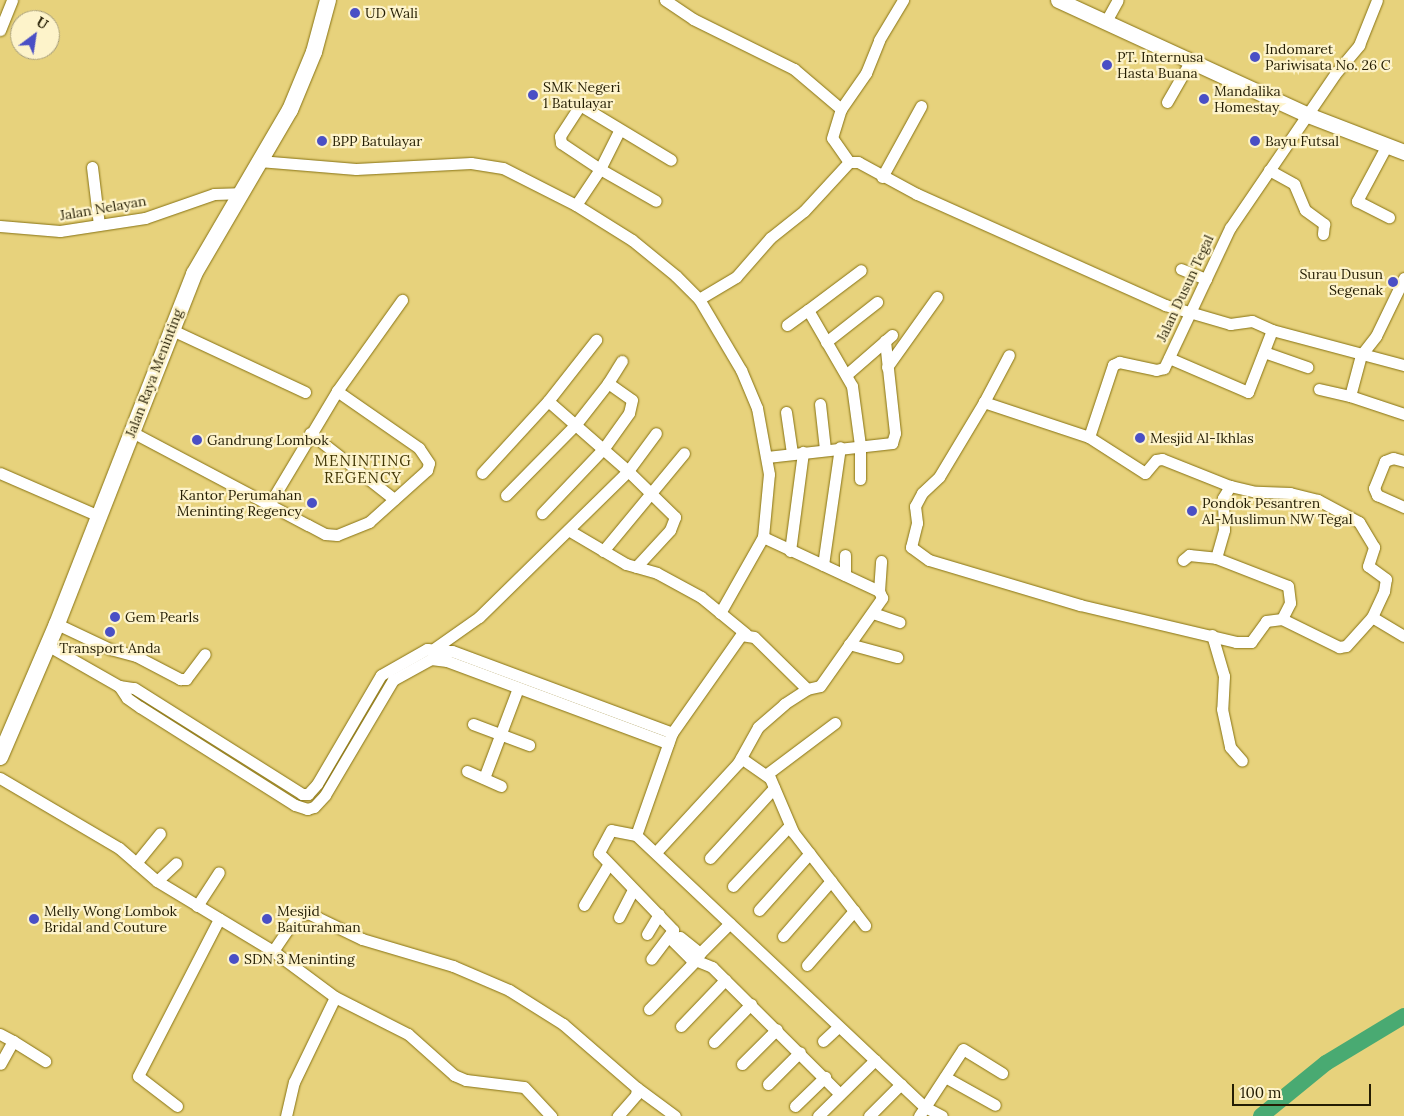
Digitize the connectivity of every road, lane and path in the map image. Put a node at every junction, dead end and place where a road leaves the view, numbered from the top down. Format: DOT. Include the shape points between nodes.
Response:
graph roads {
  1 [pos="12,0"];
  2 [pos="328,0"];
  3 [pos="664,0"];
  4 [pos="903,0"];
  5 [pos="1058,0"];
  6 [pos="1118,0"];
  7 [pos="1377,0"];
  8 [pos="1105,23"];
  9 [pos="0,30"];
  10 [pos="1190,62"];
  11 [pos="1167,102"];
  12 [pos="921,106"];
  13 [pos="841,109"];
  14 [pos="1308,115"];
  15 [pos="618,130"];
  16 [pos="1387,145"];
  17 [pos="1404,152"];
  18 [pos="671,160"];
  19 [pos="259,161"];
  20 [pos="849,162"];
  21 [pos="92,167"];
  22 [pos="600,168"];
  23 [pos="1269,170"];
  24 [pos="882,177"];
  25 [pos="238,194"];
  26 [pos="656,201"];
  27 [pos="576,205"];
  28 [pos="1389,217"];
  29 [pos="99,225"];
  30 [pos="0,226"];
  31 [pos="1323,234"];
  32 [pos="1181,268"];
  33 [pos="861,270"];
  34 [pos="1404,278"];
  35 [pos="1206,279"];
  36 [pos="937,298"];
  37 [pos="402,300"];
  38 [pos="699,300"];
  39 [pos="1400,300"];
  40 [pos="877,302"];
  41 [pos="808,310"];
  42 [pos="1189,314"];
  43 [pos="787,325"];
  44 [pos="170,329"];
  45 [pos="1272,330"];
  46 [pos="596,340"];
  47 [pos="826,342"];
  48 [pos="1264,352"];
  49 [pos="1009,355"];
  50 [pos="1362,355"];
  51 [pos="1169,358"];
  52 [pos="622,361"];
  53 [pos="1404,365"];
  54 [pos="1307,366"];
  55 [pos="887,367"];
  56 [pos="846,375"];
  57 [pos="608,383"];
  58 [pos="1319,388"];
  59 [pos="338,391"];
  60 [pos="305,392"];
  61 [pos="1350,396"];
  62 [pos="548,401"];
  63 [pos="984,402"];
  64 [pos="820,404"];
  65 [pos="786,412"];
  66 [pos="1404,414"];
  67 [pos="576,424"];
  68 [pos="132,432"];
  69 [pos="656,432"];
  70 [pos="310,433"];
  71 [pos="1089,437"];
  72 [pos="860,445"];
  73 [pos="840,447"];
  74 [pos="604,448"];
  75 [pos="825,448"];
  76 [pos="798,452"];
  77 [pos="684,453"];
  78 [pos="766,456"];
  79 [pos="1404,461"];
  80 [pos="628,471"];
  81 [pos="0,473"];
  82 [pos="482,473"];
  83 [pos="860,479"];
  84 [pos="1230,486"];
  85 [pos="652,493"];
  86 [pos="506,495"];
  87 [pos="394,499"];
  88 [pos="270,504"];
  89 [pos="1404,507"];
  90 [pos="542,513"];
  91 [pos="99,516"];
  92 [pos="570,531"];
  93 [pos="764,537"];
  94 [pos="603,550"];
  95 [pos="790,551"];
  96 [pos="845,555"];
  97 [pos="1216,558"];
  98 [pos="1183,560"];
  99 [pos="881,561"];
  100 [pos="823,565"];
  101 [pos="636,567"];
  102 [pos="845,575"];
  103 [pos="879,591"];
  104 [pos="720,612"];
  105 [pos="873,613"];
  106 [pos="1372,617"];
  107 [pos="1282,619"];
  108 [pos="899,622"];
  109 [pos="57,624"];
  110 [pos="746,634"];
  111 [pos="1212,635"];
  112 [pos="1404,636"];
  113 [pos="849,644"];
  114 [pos="47,645"];
  115 [pos="435,648"];
  116 [pos="205,654"];
  117 [pos="897,657"];
  118 [pos="488,664"];
  119 [pos="483,675"];
  120 [pos="119,686"];
  121 [pos="518,688"];
  122 [pos="807,689"];
  123 [pos="140,692"];
  124 [pos="133,703"];
  125 [pos="592,710"];
  126 [pos="361,718"];
  127 [pos="835,723"];
  128 [pos="473,724"];
  129 [pos="501,735"];
  130 [pos="670,738"];
  131 [pos="529,745"];
  132 [pos="227,747"];
  133 [pos="0,757"];
  134 [pos="221,758"];
  135 [pos="742,758"];
  136 [pos="1242,761"];
  137 [pos="467,771"];
  138 [pos="767,774"];
  139 [pos="0,778"];
  140 [pos="484,778"];
  141 [pos="502,786"];
  142 [pos="774,788"];
  143 [pos="790,825"];
  144 [pos="160,833"];
  145 [pos="636,835"];
  146 [pos="656,851"];
  147 [pos="810,853"];
  148 [pos="710,858"];
  149 [pos="136,863"];
  150 [pos="176,864"];
  151 [pos="608,865"];
  152 [pos="219,872"];
  153 [pos="157,881"];
  154 [pos="831,881"];
  155 [pos="733,886"];
  156 [pos="633,889"];
  157 [pos="584,905"];
  158 [pos="197,906"];
  159 [pos="759,910"];
  160 [pos="854,911"];
  161 [pos="659,914"];
  162 [pos="619,917"];
  163 [pos="219,919"];
  164 [pos="730,923"];
  165 [pos="865,925"];
  166 [pos="648,934"];
  167 [pos="783,936"];
  168 [pos="675,938"];
  169 [pos="273,951"];
  170 [pos="651,959"];
  171 [pos="695,960"];
  172 [pos="807,964"];
  173 [pos="725,980"];
  174 [pos="335,997"];
  175 [pos="751,1004"];
  176 [pos="649,1009"];
  177 [pos="681,1026"];
  178 [pos="838,1027"];
  179 [pos="777,1028"];
  180 [pos="0,1034"];
  181 [pos="13,1041"];
  182 [pos="823,1041"];
  183 [pos="714,1042"];
  184 [pos="800,1052"];
  185 [pos="875,1060"];
  186 [pos="45,1061"];
  187 [pos="0,1064"];
  188 [pos="742,1064"];
  189 [pos="1002,1073"];
  190 [pos="825,1076"];
  191 [pos="945,1077"];
  192 [pos="768,1084"];
  193 [pos="901,1084"];
  194 [pos="637,1088"];
  195 [pos="840,1094"];
  196 [pos="995,1105"];
  197 [pos="177,1106"];
  198 [pos="794,1106"];
  199 [pos="922,1111"];
  200 [pos="618,1115"];
  201 [pos="286,1116"];
  202 [pos="551,1116"];
  203 [pos="674,1116"];
  204 [pos="818,1116"];
  205 [pos="869,1116"];
  206 [pos="942,1116"];
  1 -- 9 [label="street"];
  2 -- 19 [label="highway, Jalan Raya Meninting" via="302,85"];
  3 -- 13 [label="street" via="693,19 794,68"];
  4 -- 13 [label="street" via="879,40 862,80"];
  5 -- 8 [label="main road"];
  6 -- 8 [label="street"];
  7 -- 14 [label="street, Jalan Dusun Tegal" via="1359,45"];
  8 -- 10 [label="main road"];
  10 -- 11 [label="street"];
  10 -- 14 [label="main road"];
  12 -- 24 [label="street"];
  13 -- 20 [label="street" via="832,138"];
  14 -- 16 [label="main road"];
  14 -- 23 [label="street, Jalan Dusun Tegal"];
  15 -- 18 [label="street"];
  15 -- 22 [label="street"];
  15 -- 22 [label="street" via="580,105 560,136 561,143"];
  16 -- 17 [label="main road"];
  16 -- 28 [label="street" via="1357,201"];
  19 -- 25 [label="highway, Jalan Raya Meninting"];
  19 -- 27 [label="street" via="356,169 484,164 515,173"];
  20 -- 24 [label="street" via="858,162"];
  20 -- 38 [label="street" via="804,210 770,238 736,277"];
  21 -- 29 [label="street"];
  22 -- 26 [label="street"];
  22 -- 27 [label="street"];
  23 -- 31 [label="street" via="1294,184 1305,210 1324,224"];
  23 -- 35 [label="street, Jalan Dusun Tegal" via="1230,228"];
  24 -- 42 [label="street"];
  25 -- 29 [label="street, Jalan Nelayan" via="214,194 145,218"];
  25 -- 44 [label="highway, Jalan Raya Meninting" via="194,274"];
  27 -- 38 [label="street" via="647,252"];
  29 -- 30 [label="street, Jalan Nelayan" via="45,232"];
  32 -- 35 [label="street"];
  33 -- 41 [label="street"];
  34 -- 39 [label="street"];
  35 -- 42 [label="street, Jalan Dusun Tegal"];
  36 -- 55 [label="street"];
  37 -- 59 [label="street"];
  38 -- 78 [label="street" via="748,386 757,408"];
  39 -- 50 [label="street"];
  40 -- 47 [label="street"];
  41 -- 43 [label="street"];
  41 -- 47 [label="street"];
  42 -- 45 [label="street" via="1232,324 1249,320"];
  42 -- 51 [label="street, Jalan Dusun Tegal"];
  44 -- 60 [label="street"];
  44 -- 68 [label="highway, Jalan Raya Meninting"];
  45 -- 48 [label="street"];
  45 -- 50 [label="street"];
  46 -- 62 [label="street"];
  47 -- 56 [label="street"];
  48 -- 51 [label="street" via="1248,392"];
  48 -- 54 [label="street"];
  49 -- 63 [label="street"];
  50 -- 53 [label="street"];
  50 -- 61 [label="street"];
  51 -- 71 [label="street, Jalan Dusun Tegal" via="1160,370 1121,363 1113,365"];
  52 -- 57 [label="street"];
  55 -- 56 [label="street" via="888,338"];
  55 -- 72 [label="street" via="894,440 892,443"];
  56 -- 72 [label="street" via="855,392"];
  57 -- 67 [label="street"];
  57 -- 74 [label="street" via="632,400 629,413"];
  58 -- 61 [label="street"];
  59 -- 70 [label="street"];
  59 -- 87 [label="street" via="425,455 429,463 427,470"];
  61 -- 66 [label="street"];
  62 -- 67 [label="street"];
  62 -- 82 [label="street"];
  63 -- 71 [label="street"];
  63 -- 111 [label="street" via="939,477 916,502 917,523 912,549 929,560 1080,605"];
  64 -- 75 [label="street"];
  65 -- 76 [label="street"];
  67 -- 74 [label="street"];
  67 -- 86 [label="street"];
  68 -- 88 [label="street"];
  68 -- 91 [label="highway, Jalan Raya Meninting"];
  69 -- 80 [label="street"];
  70 -- 87 [label="street"];
  70 -- 88 [label="street"];
  71 -- 84 [label="street" via="1145,473 1156,460 1162,459"];
  72 -- 73 [label="street"];
  72 -- 83 [label="street"];
  73 -- 75 [label="street"];
  73 -- 100 [label="street"];
  74 -- 80 [label="street"];
  74 -- 90 [label="street"];
  75 -- 76 [label="street"];
  76 -- 78 [label="street"];
  76 -- 95 [label="street"];
  77 -- 85 [label="street"];
  78 -- 93 [label="street" via="769,490"];
  79 -- 89 [label="street" via="1393,458 1386,461 1374,490 1378,496"];
  80 -- 85 [label="street"];
  80 -- 92 [label="street"];
  81 -- 91 [label="street"];
  84 -- 97 [label="street" via="1222,498 1225,526"];
  84 -- 106 [label="street" via="1309,498 1360,522 1374,546 1368,566 1386,579"];
  85 -- 94 [label="street"];
  85 -- 101 [label="street" via="675,517 670,530"];
  87 -- 88 [label="street" via="369,522 337,535 325,534"];
  91 -- 109 [label="highway, Jalan Raya Meninting"];
  92 -- 94 [label="street"];
  92 -- 115 [label="street" via="478,617"];
  93 -- 95 [label="street"];
  93 -- 104 [label="street"];
  94 -- 101 [label="street"];
  95 -- 100 [label="street"];
  96 -- 102 [label="street"];
  97 -- 98 [label="street" via="1188,555"];
  97 -- 107 [label="street" via="1288,586 1290,603"];
  99 -- 103 [label="street"];
  100 -- 102 [label="street"];
  101 -- 104 [label="street" via="657,573 701,597"];
  102 -- 103 [label="street"];
  103 -- 105 [label="street" via="882,598"];
  104 -- 110 [label="street"];
  105 -- 108 [label="street"];
  105 -- 113 [label="street"];
  106 -- 107 [label="street" via="1342,647"];
  106 -- 112 [label="street"];
  107 -- 111 [label="street" via="1268,620 1251,642 1236,642"];
  109 -- 114 [label="highway, Jalan Raya Meninting"];
  109 -- 116 [label="street" via="110,649 136,656 180,679 186,679"];
  110 -- 122 [label="street" via="754,637"];
  110 -- 130 [label="street" via="738,639"];
  111 -- 136 [label="street" via="1224,676 1222,706 1230,747"];
  113 -- 117 [label="street"];
  113 -- 122 [label="street" via="820,686"];
  114 -- 120 [label="street"];
  114 -- 133 [label="highway, Jalan Raya Meninting"];
  115 -- 118 [label="street"];
  115 -- 126 [label="street" via="427,649 380,675"];
  118 -- 119 [label="street"];
  118 -- 125 [label="street"];
  119 -- 121 [label="street"];
  119 -- 126 [label="street" via="447,661 431,659 393,680"];
  120 -- 123 [label="street"];
  120 -- 124 [label="street"];
  121 -- 125 [label="street"];
  121 -- 129 [label="street"];
  122 -- 135 [label="street" via="758,727"];
  123 -- 124 [label="street"];
  123 -- 132 [label="street"];
  124 -- 134 [label="street"];
  125 -- 130 [label="street"];
  126 -- 132 [label="street" via="308,794 302,794"];
  126 -- 134 [label="street" via="325,795 314,807 307,809 295,804"];
  127 -- 138 [label="street"];
  128 -- 129 [label="street"];
  129 -- 131 [label="street"];
  129 -- 140 [label="street"];
  130 -- 145 [label="street"];
  132 -- 134 [label="street"];
  135 -- 138 [label="street"];
  135 -- 146 [label="street"];
  137 -- 140 [label="street"];
  138 -- 142 [label="street"];
  139 -- 149 [label="street" via="119,848"];
  140 -- 141 [label="street"];
  142 -- 143 [label="street"];
  142 -- 148 [label="street"];
  143 -- 147 [label="street"];
  143 -- 155 [label="street"];
  144 -- 149 [label="street"];
  145 -- 146 [label="street"];
  145 -- 151 [label="street" via="614,829 607,833 599,853"];
  146 -- 164 [label="street"];
  147 -- 154 [label="street"];
  147 -- 159 [label="street"];
  149 -- 153 [label="street"];
  150 -- 153 [label="street"];
  151 -- 156 [label="street"];
  151 -- 157 [label="street"];
  152 -- 158 [label="street"];
  153 -- 158 [label="street"];
  154 -- 160 [label="street"];
  154 -- 167 [label="street"];
  156 -- 161 [label="street"];
  156 -- 162 [label="street"];
  158 -- 163 [label="street"];
  160 -- 165 [label="street"];
  160 -- 172 [label="street"];
  161 -- 166 [label="street"];
  161 -- 168 [label="street" via="673,930"];
  163 -- 169 [label="street"];
  163 -- 197 [label="street" via="138,1076"];
  164 -- 168 [label="street" via="700,953"];
  164 -- 178 [label="street"];
  168 -- 170 [label="street"];
  168 -- 171 [label="street"];
  169 -- 174 [label="street"];
  169 -- 194 [label="street" via="296,917 308,913 362,938 471,972 509,990 563,1024"];
  171 -- 173 [label="street" via="708,964"];
  171 -- 176 [label="street"];
  173 -- 175 [label="street"];
  173 -- 177 [label="street"];
  174 -- 201 [label="street" via="294,1082"];
  174 -- 202 [label="street" via="408,1034 454,1075 466,1080 524,1087"];
  175 -- 179 [label="street"];
  175 -- 183 [label="street"];
  178 -- 182 [label="street"];
  178 -- 185 [label="street"];
  179 -- 184 [label="street"];
  179 -- 188 [label="street"];
  180 -- 181 [label="street"];
  181 -- 186 [label="street"];
  181 -- 187 [label="street"];
  184 -- 190 [label="street"];
  184 -- 192 [label="street"];
  185 -- 193 [label="street"];
  185 -- 195 [label="street"];
  189 -- 191 [label="street" via="964,1049"];
  190 -- 195 [label="street"];
  190 -- 198 [label="street"];
  191 -- 196 [label="street"];
  191 -- 199 [label="street"];
  193 -- 199 [label="street"];
  193 -- 205 [label="street"];
  194 -- 200 [label="street" via="636,1095"];
  194 -- 203 [label="street"];
  195 -- 204 [label="street"];
  199 -- 206 [label="street"];
}
